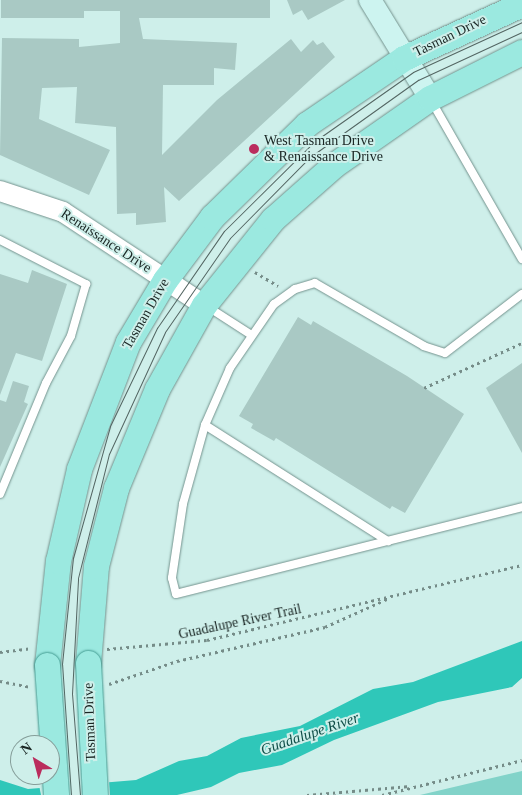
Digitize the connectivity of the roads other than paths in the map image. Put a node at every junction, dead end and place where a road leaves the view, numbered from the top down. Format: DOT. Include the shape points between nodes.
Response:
graph roads {
  1 [pos="370,0"];
  2 [pos="522,4"];
  3 [pos="522,52"];
  4 [pos="404,58"];
  5 [pos="430,98"];
  6 [pos="0,191"];
  7 [pos="0,240"];
  8 [pos="522,259"];
  9 [pos="165,280"];
  10 [pos="522,294"];
  11 [pos="204,305"];
  12 [pos="250,334"];
  13 [pos="205,425"];
  14 [pos="0,494"];
  15 [pos="522,507"];
  16 [pos="388,541"];
  17 [pos="56,795"];
  18 [pos="95,795"];
  1 -- 4 [label="main road"];
  2 -- 4 [label="main road, Tasman Drive"];
  3 -- 5 [label="main road, Tasman Drive"];
  4 -- 5 [label="main road"];
  4 -- 9 [label="main road, Tasman Drive" via="343,97 258,168 212,217"];
  5 -- 8 [label="lane"];
  5 -- 11 [label="main road, Tasman Drive" via="311,183 247,249"];
  6 -- 9 [label="street, Renaissance Drive" via="63,212"];
  7 -- 14 [label="lane" via="86,284 71,336 46,383"];
  9 -- 11 [label="street, Renaissance Drive"];
  9 -- 17 [label="main road, Tasman Drive, bridge" via="128,342 84,452 61,543 48,655"];
  10 -- 12 [label="lane" via="445,353 424,346 315,283 295,289 274,304"];
  11 -- 12 [label="lane"];
  11 -- 18 [label="main road, Tasman Drive, bridge" via="157,390 116,488 96,566 88,657"];
  12 -- 13 [label="lane"];
  13 -- 16 [label="lane"];
  13 -- 16 [label="lane" via="174,550 176,594"];
  15 -- 16 [label="lane"];
}
